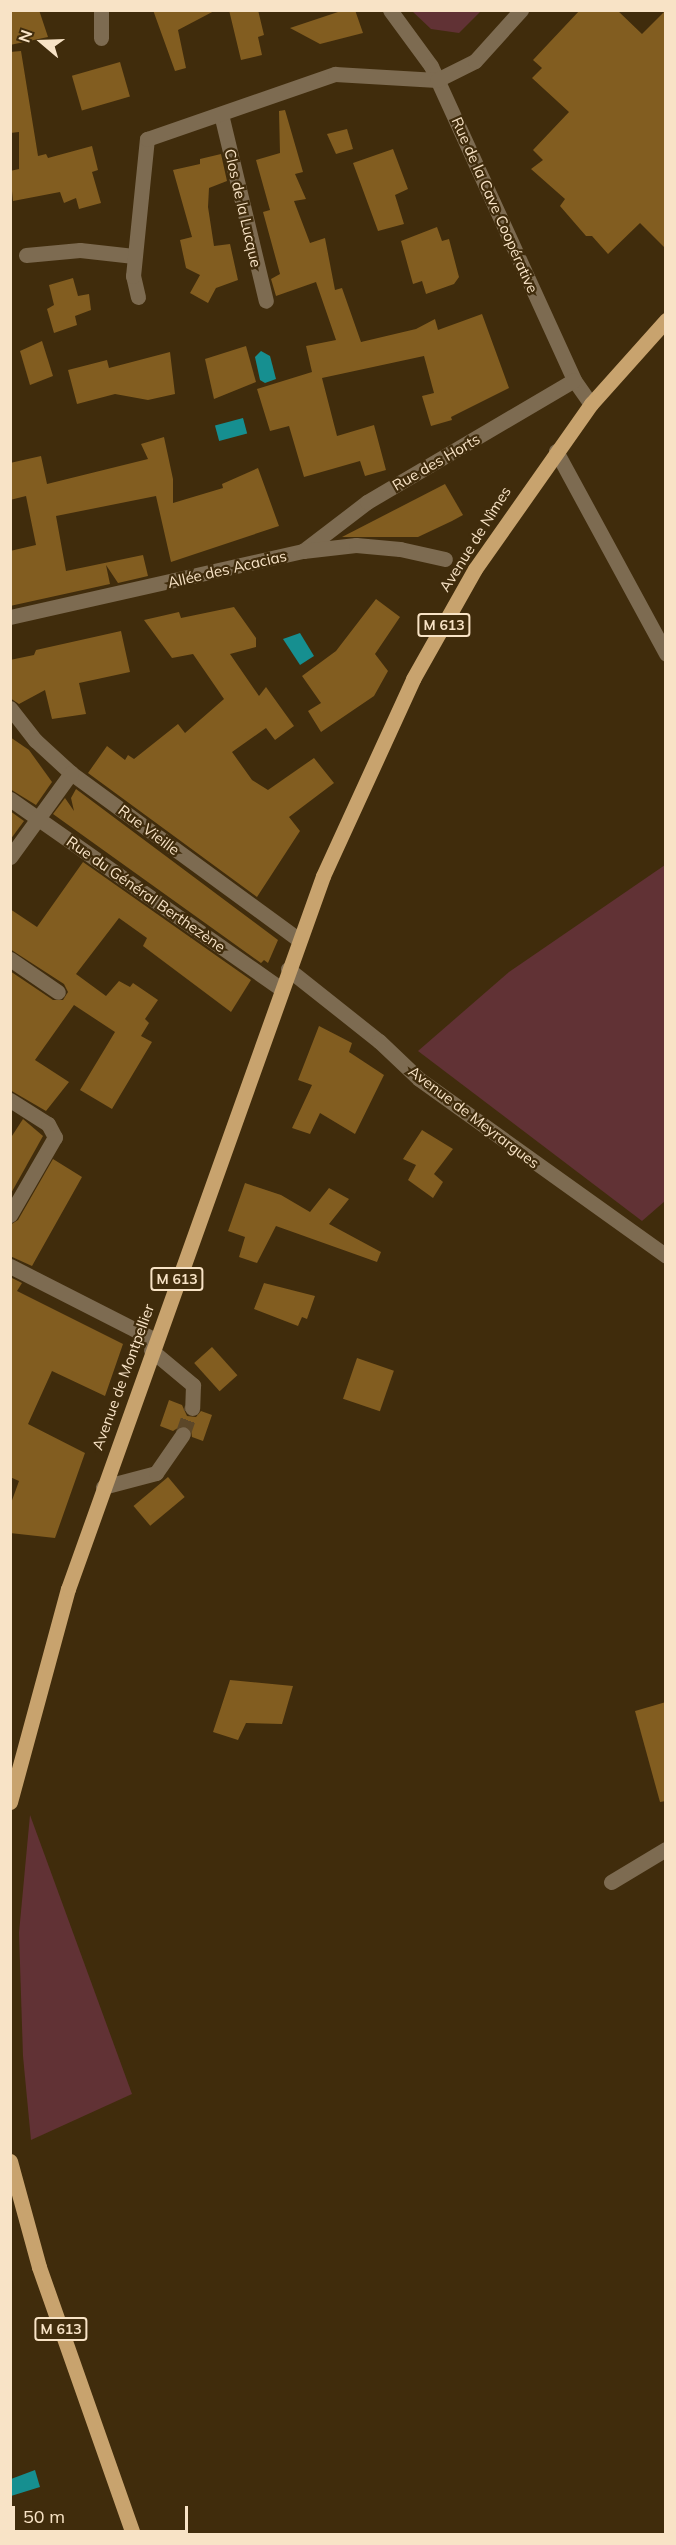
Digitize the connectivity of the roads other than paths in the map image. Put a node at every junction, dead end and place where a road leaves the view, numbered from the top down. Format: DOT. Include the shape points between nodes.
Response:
graph roads {
  1 [pos="101,10"];
  2 [pos="390,10"];
  3 [pos="521,10"];
  4 [pos="101,38"];
  5 [pos="437,80"];
  6 [pos="221,114"];
  7 [pos="26,255"];
  8 [pos="134,256"];
  9 [pos="138,297"];
  10 [pos="266,301"];
  11 [pos="666,320"];
  12 [pos="574,380"];
  13 [pos="591,404"];
  14 [pos="556,451"];
  15 [pos="303,551"];
  16 [pos="445,560"];
  17 [pos="10,617"];
  18 [pos="666,654"];
  19 [pos="10,708"];
  20 [pos="71,773"];
  21 [pos="10,799"];
  22 [pos="38,818"];
  23 [pos="10,857"];
  24 [pos="299,940"];
  25 [pos="10,959"];
  26 [pos="288,969"];
  27 [pos="281,989"];
  28 [pos="58,992"];
  29 [pos="10,1100"];
  30 [pos="10,1215"];
  31 [pos="666,1256"];
  32 [pos="10,1266"];
  33 [pos="153,1345"];
  34 [pos="192,1408"];
  35 [pos="183,1434"];
  36 [pos="103,1487"];
  37 [pos="10,1802"];
  38 [pos="666,1849"];
  39 [pos="611,1882"];
  40 [pos="10,2161"];
  41 [pos="133,2535"];
  1 -- 4 [label="street"];
  2 -- 5 [label="street, Rue de la Cave Coopérative" via="406,28"];
  3 -- 5 [label="street" via="476,61"];
  5 -- 6 [label="street" via="335,74"];
  5 -- 12 [label="street, Rue de la Cave Coopérative"];
  6 -- 8 [label="street" via="147,139"];
  6 -- 10 [label="street, Clos de la Lucque"];
  7 -- 8 [label="street" via="80,250"];
  8 -- 9 [label="street"];
  11 -- 13 [label="main road, Avenue de Nîmes / M 613"];
  12 -- 13 [label="street, Rue de la Cave Coopérative"];
  12 -- 15 [label="street, Rue des Horts" via="367,502"];
  13 -- 14 [label="main road, Avenue de Nîmes / M 613"];
  14 -- 18 [label="street"];
  14 -- 24 [label="main road, Avenue de Nîmes / M 613" via="481,559 413,679 323,876"];
  15 -- 16 [label="street, Allée des Acacias" via="356,545 400,549"];
  15 -- 17 [label="street, Allée des Acacias"];
  19 -- 20 [label="street, Rue Vieille" via="35,740"];
  20 -- 22 [label="street"];
  20 -- 24 [label="street, Rue Vieille"];
  21 -- 22 [label="street, Rue du Général Berthezène"];
  22 -- 23 [label="street"];
  22 -- 27 [label="street, Rue du Général Berthezène"];
  24 -- 26 [label="main road, Avenue de Nîmes / M 613"];
  25 -- 28 [label="street"];
  26 -- 27 [label="main road, Avenue de Montpellier / M 613"];
  26 -- 31 [label="street, Avenue de Meyrargues" via="379,1041 419,1079"];
  27 -- 33 [label="main road, Avenue de Montpellier / M 613"];
  29 -- 30 [label="street" via="48,1124 55,1137"];
  32 -- 33 [label="street"];
  33 -- 34 [label="street" via="193,1385"];
  33 -- 36 [label="main road, Avenue de Montpellier / M 613"];
  35 -- 36 [label="street" via="156,1473"];
  36 -- 37 [label="main road, Avenue de Montpellier / M 613" via="68,1589"];
  38 -- 39 [label="street"];
  40 -- 41 [label="main road, M 613" via="39,2267"];
}
